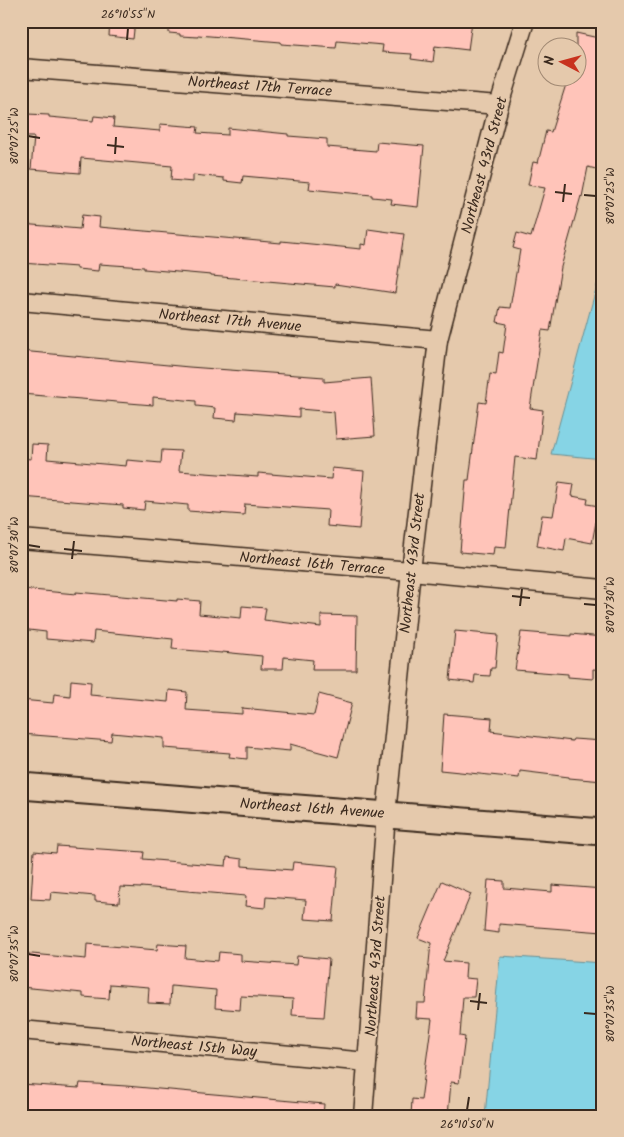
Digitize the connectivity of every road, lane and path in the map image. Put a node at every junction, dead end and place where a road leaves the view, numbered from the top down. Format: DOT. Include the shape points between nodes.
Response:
graph roads {
  1 [pos="525,21"];
  2 [pos="21,68"];
  3 [pos="499,105"];
  4 [pos="21,301"];
  5 [pos="438,340"];
  6 [pos="21,539"];
  7 [pos="411,571"];
  8 [pos="603,588"];
  9 [pos="21,786"];
  10 [pos="386,814"];
  11 [pos="603,832"];
  12 [pos="21,1030"];
  13 [pos="368,1062"];
  14 [pos="363,1116"];
  1 -- 3 [label="street, Northeast 43rd Street"];
  2 -- 3 [label="street, Northeast 17th Terrace"];
  3 -- 5 [label="street, Northeast 43rd Street"];
  4 -- 5 [label="street, Northeast 17th Avenue"];
  5 -- 7 [label="street, Northeast 43rd Street"];
  6 -- 7 [label="street, Northeast 16th Terrace"];
  7 -- 8 [label="street, Northeast 16th Terrace"];
  7 -- 10 [label="street, Northeast 43rd Street"];
  9 -- 10 [label="street, Northeast 16th Avenue"];
  10 -- 11 [label="street, Northeast 16th Avenue"];
  10 -- 13 [label="street, Northeast 43rd Street"];
  12 -- 13 [label="street, Northeast 15th Way"];
  13 -- 14 [label="street, Northeast 43rd Street"];
}
